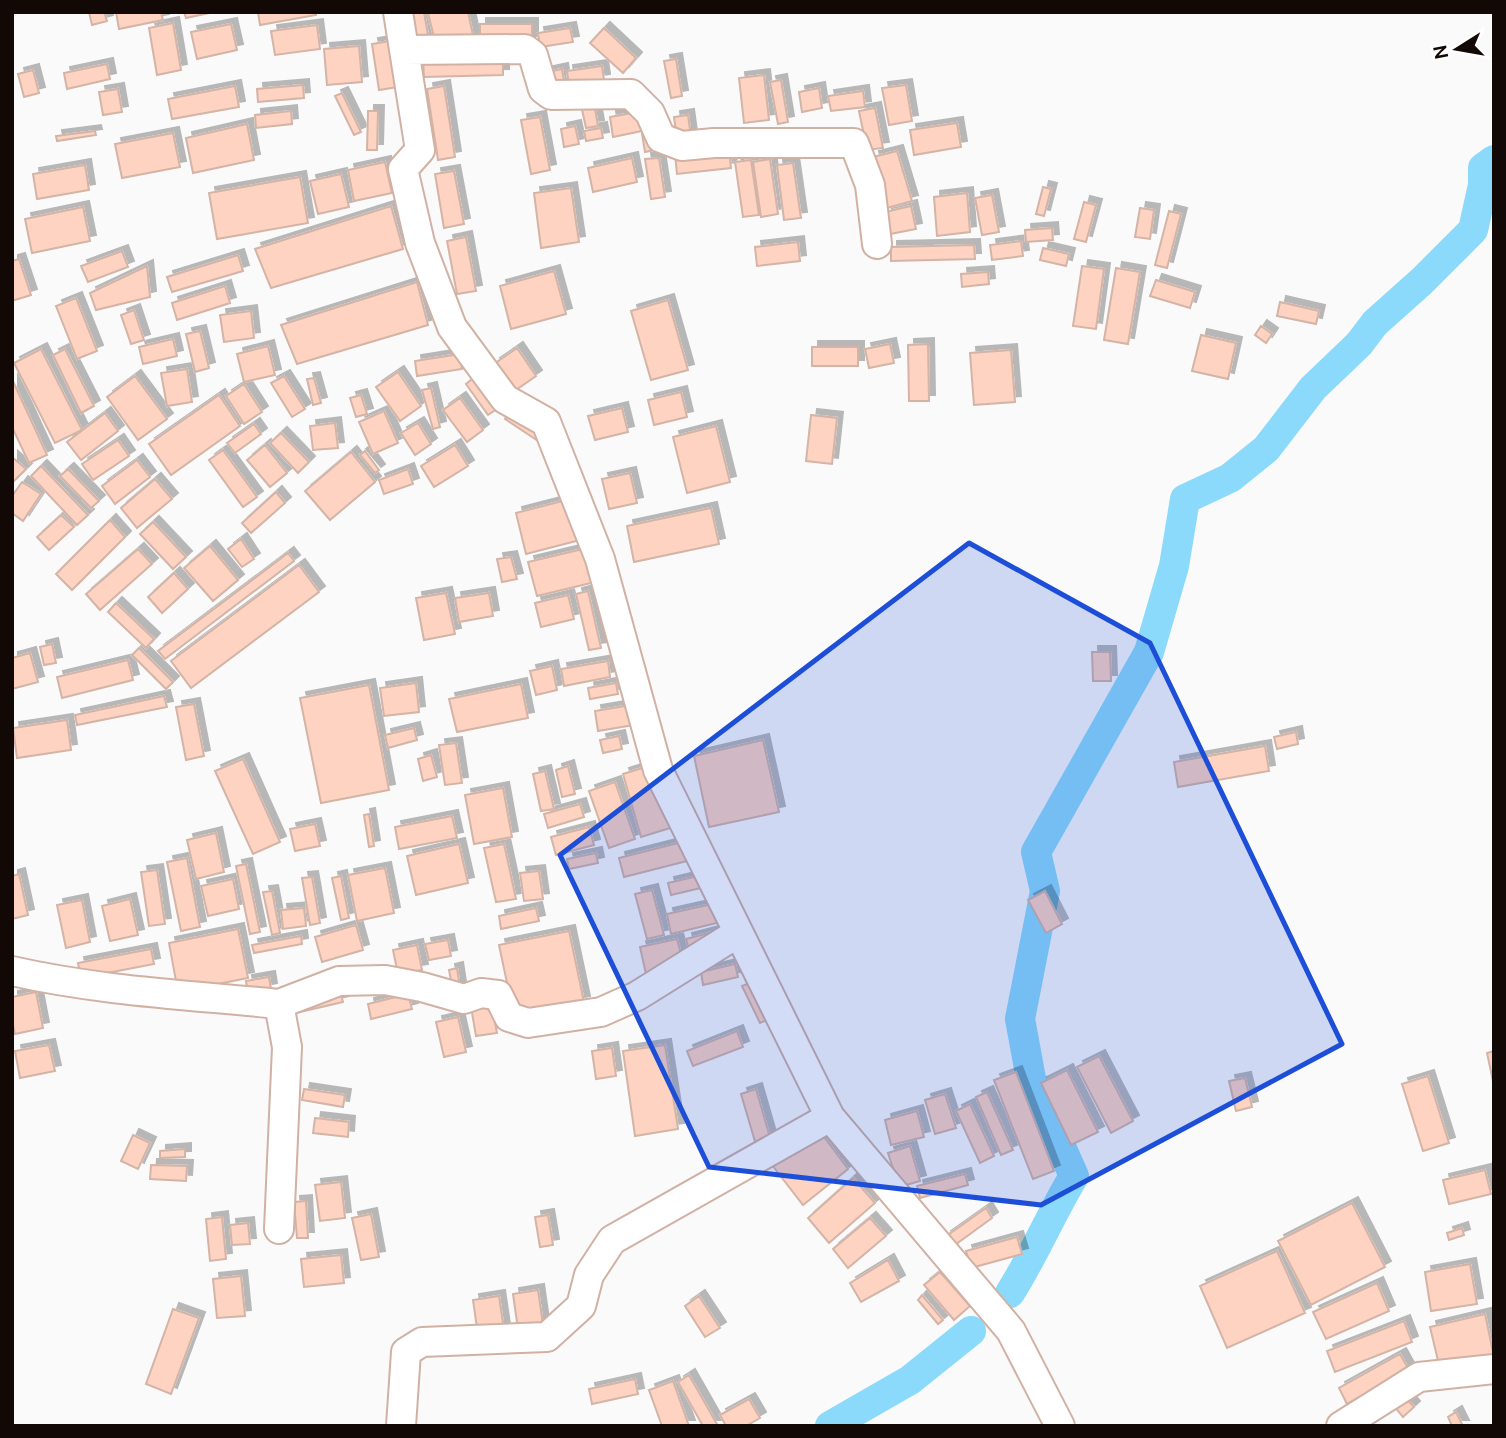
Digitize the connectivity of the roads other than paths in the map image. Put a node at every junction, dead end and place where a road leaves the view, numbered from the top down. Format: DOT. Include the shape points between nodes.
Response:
graph roads {
  1 [pos="398,12"];
  2 [pos="404,50"];
  3 [pos="877,244"];
  4 [pos="738,933"];
  5 [pos="12,971"];
  6 [pos="279,1004"];
  7 [pos="830,1117"];
  8 [pos="279,1229"];
  9 [pos="1494,1369"];
  10 [pos="401,1426"];
  11 [pos="1060,1426"];
  12 [pos="1341,1426"];
  1 -- 2 [label="street"];
  2 -- 3 [label="street" via="525,49 533,55 543,89 551,95 631,94 650,113 661,138 682,146 854,143 870,185"];
  2 -- 4 [label="street" via="420,150 403,169 420,243 452,327 505,399 546,422 600,559 658,770"];
  4 -- 6 [label="street" via="683,969 601,1012 528,1023 509,1017 498,995 481,993 464,999 385,980 339,981"];
  4 -- 7 [label="street"];
  5 -- 6 [label="street" via="119,989"];
  6 -- 8 [label="street" via="287,1047"];
  7 -- 10 [label="street" via="611,1240 589,1275 581,1306 547,1337 422,1342 407,1352"];
  7 -- 11 [label="street" via="1011,1331"];
  9 -- 12 [label="street" via="1419,1377"];
}
